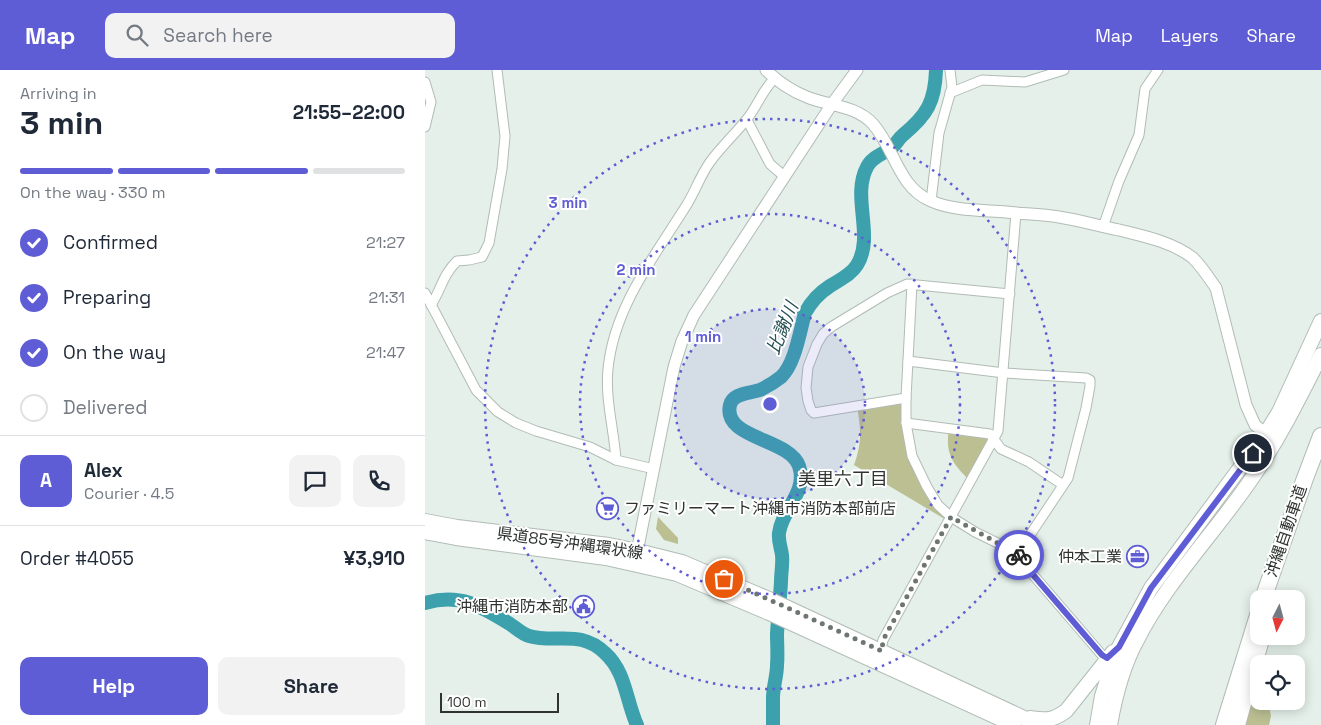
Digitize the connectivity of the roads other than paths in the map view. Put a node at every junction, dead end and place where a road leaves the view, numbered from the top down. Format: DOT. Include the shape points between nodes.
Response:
graph roads {
  1 [pos="497,70"];
  2 [pos="766,70"];
  3 [pos="857,70"];
  4 [pos="950,70"];
  5 [pos="1065,70"];
  6 [pos="1158,70"];
  7 [pos="775,78"];
  8 [pos="425,82"];
  9 [pos="950,93"];
  10 [pos="832,104"];
  11 [pos="747,120"];
  12 [pos="425,127"];
  13 [pos="785,177"];
  14 [pos="931,201"];
  15 [pos="1016,213"];
  16 [pos="1103,227"];
  17 [pos="912,284"];
  18 [pos="425,293"];
  19 [pos="1010,294"];
  20 [pos="431,305"];
  21 [pos="1321,321"];
  22 [pos="1321,355"];
  23 [pos="908,360"];
  24 [pos="1004,373"];
  25 [pos="906,398"];
  26 [pos="907,423"];
  27 [pos="1321,436"];
  28 [pos="994,438"];
  29 [pos="1271,438"];
  30 [pos="617,460"];
  31 [pos="1321,466"];
  32 [pos="654,469"];
  33 [pos="1063,485"];
  34 [pos="951,517"];
  35 [pos="425,521"];
  36 [pos="425,532"];
  37 [pos="1018,554"];
  38 [pos="636,557"];
  39 [pos="1266,590"];
  40 [pos="1277,590"];
  41 [pos="1250,642"];
  42 [pos="1259,645"];
  43 [pos="1119,647"];
  44 [pos="879,656"];
  45 [pos="1107,658"];
  46 [pos="1019,721"];
  47 [pos="1039,725"];
  48 [pos="1097,725"];
  49 [pos="1110,725"];
  50 [pos="1225,725"];
  51 [pos="1237,725"];
  1 -- 20 [label="street" via="505,136 489,243 482,257 457,261 446,271"];
  2 -- 7 [label="street"];
  3 -- 10 [label="street"];
  4 -- 9 [label="street"];
  5 -- 9 [label="street" via="1025,82 981,80"];
  6 -- 16 [label="street" via="1145,89 1139,135"];
  7 -- 10 [label="street" via="807,97"];
  7 -- 11 [label="street"];
  8 -- 12 [label="street" via="431,102"];
  9 -- 14 [label="street" via="939,133"];
  10 -- 13 [label="street"];
  10 -- 14 [label="street" via="863,116 873,124 906,182"];
  11 -- 13 [label="street" via="770,164"];
  11 -- 30 [label="street" via="709,163 623,311 608,369 607,398"];
  13 -- 32 [label="street" via="687,329 674,367"];
  14 -- 15 [label="street" via="958,208"];
  15 -- 16 [label="street" via="1059,217"];
  15 -- 19 [label="street"];
  16 -- 29 [label="street" via="1139,235 1179,250 1207,274 1216,288 1245,405 1255,425"];
  17 -- 19 [label="street"];
  17 -- 23 [label="street"];
  17 -- 25 [label="street" via="887,293 823,334 808,366 806,388 814,413"];
  18 -- 20 [label="street"];
  19 -- 24 [label="street"];
  20 -- 30 [label="street" via="476,390 498,412 516,423 590,447"];
  21 -- 29 [label="main road" via="1279,412"];
  22 -- 29 [label="main road" via="1291,414"];
  23 -- 24 [label="street"];
  23 -- 25 [label="street"];
  24 -- 28 [label="street" via="999,431"];
  24 -- 33 [label="street" via="1090,380 1072,466"];
  25 -- 26 [label="street"];
  26 -- 28 [label="street" via="979,432"];
  26 -- 34 [label="street" via="912,456 919,474 938,504"];
  27 -- 39 [label="highway, 沖縄自動車道"];
  28 -- 33 [label="street" via="1001,448"];
  28 -- 34 [label="street"];
  29 -- 43 [label="main road" via="1151,588"];
  29 -- 49 [label="main road" via="1248,484 1174,581 1135,642 1115,699"];
  30 -- 32 [label="street"];
  31 -- 40 [label="highway, 沖縄自動車道"];
  32 -- 38 [label="street"];
  33 -- 37 [label="street"];
  34 -- 37 [label="street"];
  34 -- 44 [label="street" via="883,640"];
  35 -- 38 [label="main road, 県道85号沖縄環状線" via="457,528 609,545"];
  36 -- 38 [label="main road, 県道85号沖縄環状線"];
  37 -- 45 [label="street"];
  38 -- 44 [label="main road, 県道85号沖縄環状線" via="769,606"];
  41 -- 50 [label="highway"];
  42 -- 51 [label="highway"];
  43 -- 45 [label="main road"];
  43 -- 48 [label="main road" via="1101,696"];
  44 -- 46 [label="main road, 県道85号沖縄環状線"];
  45 -- 46 [label="main road" via="1066,711 1048,720"];
  46 -- 47 [label="main road, 県道85号沖縄環状線"];
}
